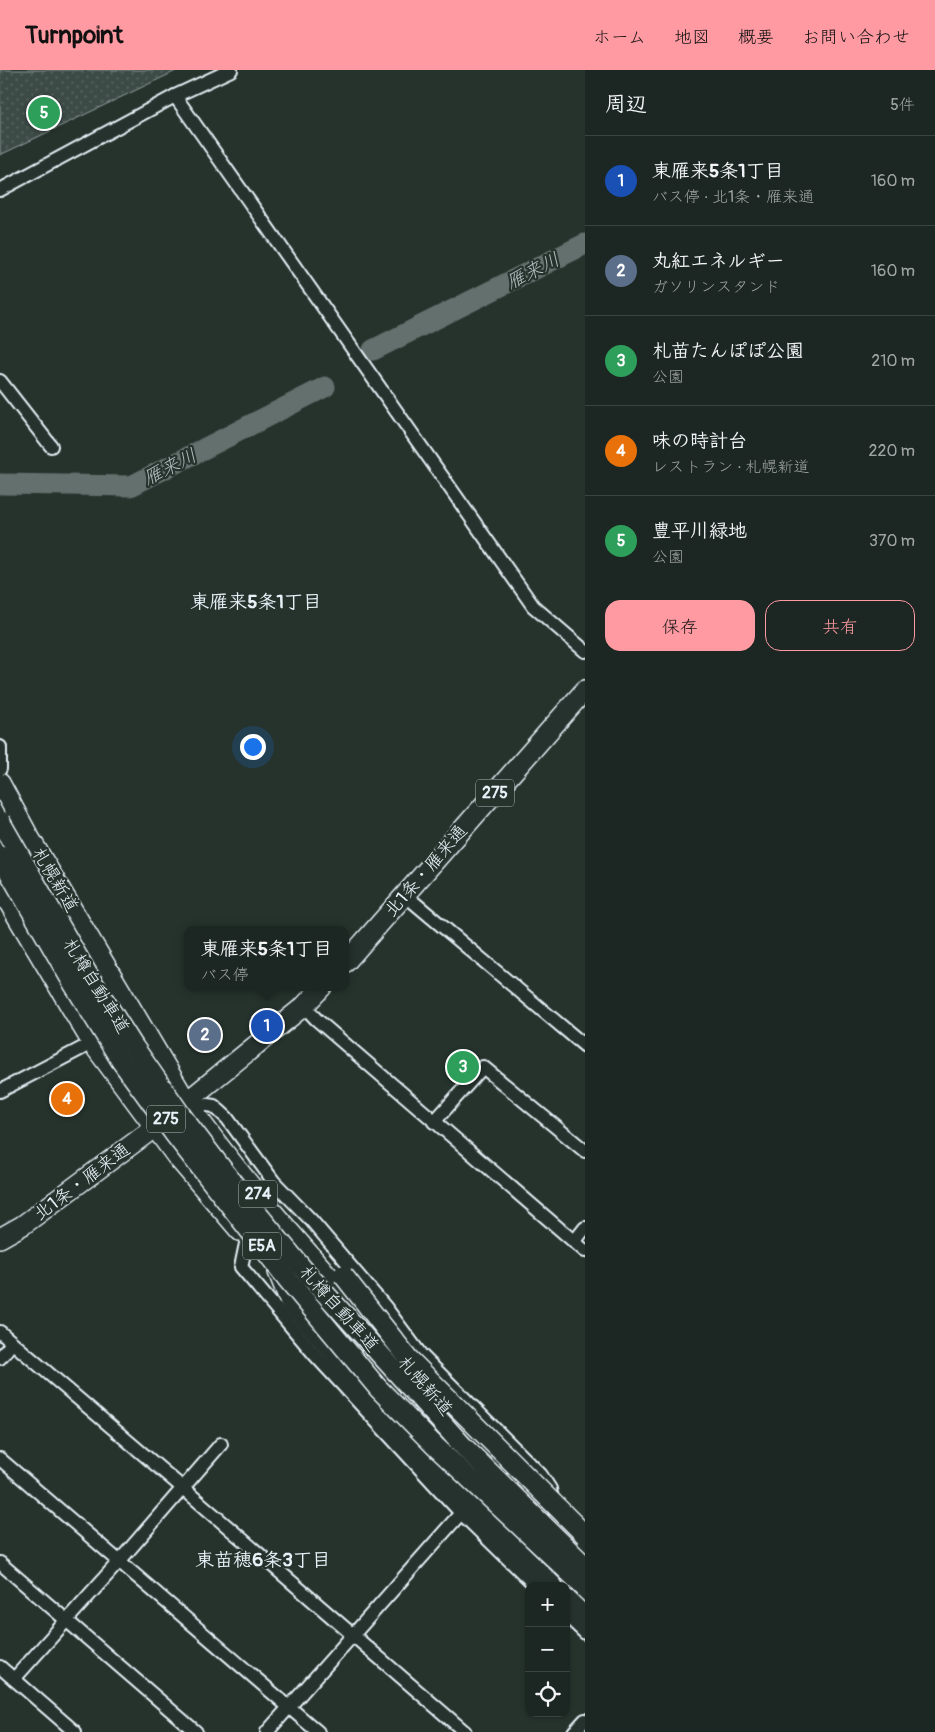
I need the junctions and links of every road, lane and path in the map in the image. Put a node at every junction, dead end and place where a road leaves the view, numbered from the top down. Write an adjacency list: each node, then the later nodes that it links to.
1 (231, 70): 2 (street)
2 (175, 96): 3 (street); 6 (street)
3 (0, 190)
4 (0, 381): 5 (street)
5 (51, 446)
6 (585, 651)
7 (585, 690): 14 (highway, 北1条・雁来通 / 275)
8 (0, 747): 9 (street)
9 (0, 769)
10 (0, 783): 21 (highway, 札幌新道 / 274)
11 (0, 821): 44 (highway, 札樽自動車道 / E5A, bridge)
12 (0, 856): 47 (highway, 札樽自動車道 / E5A, bridge)
13 (0, 888): 18 (highway, 札幌新道 / 274)
14 (405, 895): 15 (highway, 北1条・雁来通 / 275); 19 (street)
15 (349, 959)
16 (318, 991): 17 (highway, 北1条・雁来通 / 275)
17 (304, 1006): 21 (highway, 北1条・雁来通 / 275); 22 (street)
18 (92, 1043): 20 (street); 23 (highway, 札幌新道 / 274)
19 (585, 1046)
20 (0, 1091)
21 (187, 1102): 23 (highway, 北1条・雁来通 / 275); 25 (highway, 札幌新道 / 274); 39 (street)
22 (434, 1122): 24 (street); 29 (street)
23 (154, 1128): 27 (highway, 北1条・雁来通 / 275); 28 (highway, 札幌新道 / 274)
24 (585, 1151)
25 (242, 1175): 39 (highway, 札幌新道 / 274); 40 (highway, bridge)
26 (585, 1228): 29 (street)
27 (0, 1238)
28 (247, 1239): 31 (highway, 札幌新道 / 274); 38 (street)
29 (574, 1242): 30 (street)
30 (585, 1251)
31 (278, 1272): 46 (highway); 47 (highway, 札幌新道 / 274)
32 (0, 1332): 33 (street)
33 (12, 1343): 34 (street); 37 (street)
34 (0, 1358)
35 (221, 1444): 37 (street)
36 (0, 1459): 42 (street)
37 (182, 1488): 42 (street); 53 (street)
38 (461, 1513): 45 (street); 53 (street)
39 (559, 1529): 41 (highway, 札幌新道 / 274)
40 (585, 1535)
41 (585, 1553)
42 (119, 1562): 51 (street); 56 (street)
43 (0, 1563): 51 (street)
44 (585, 1566)
45 (532, 1582)
46 (549, 1582)
47 (585, 1587)
48 (570, 1603): 49 (highway)
49 (585, 1617)
50 (570, 1619): 52 (street)
51 (67, 1620): 55 (street); 59 (street)
52 (585, 1633)
53 (353, 1635): 56 (street); 62 (street)
54 (0, 1667): 55 (street)
55 (14, 1679): 58 (street)
56 (289, 1707): 60 (street); 61 (street)
57 (585, 1720): 63 (street)
58 (75, 1732)
59 (196, 1732)
60 (267, 1732)
61 (318, 1732)
62 (465, 1732)
63 (574, 1732)

